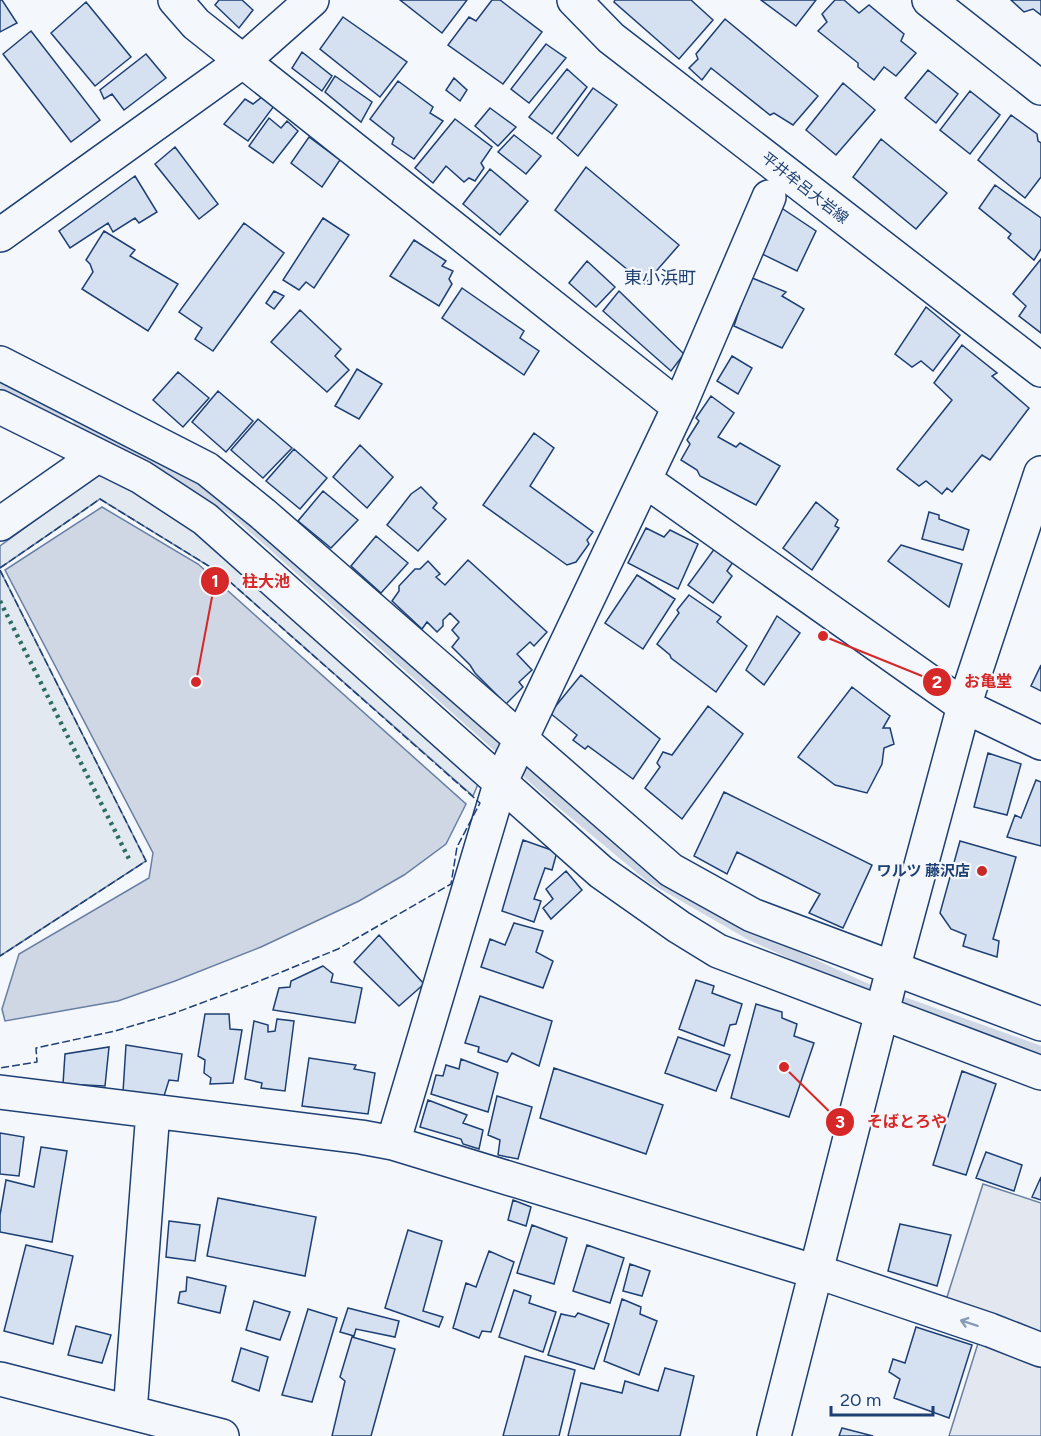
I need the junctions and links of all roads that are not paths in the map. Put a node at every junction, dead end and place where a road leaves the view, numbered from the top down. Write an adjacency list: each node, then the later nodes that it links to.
1 (176, 0): 5 (street)
2 (312, 0): 5 (street)
3 (574, 0): 10 (street, 平井牟呂大岩線)
4 (929, 0): 6 (street)
5 (243, 61): 8 (street); 12 (street)
6 (1041, 88)
7 (769, 197): 12 (street)
8 (0, 235)
9 (0, 363): 18 (street)
10 (1041, 370)
11 (0, 407): 13 (street)
12 (679, 408): 15 (street)
13 (97, 456): 16 (street); 20 (street)
14 (1041, 473): 17 (street)
15 (645, 481): 17 (street); 18 (street)
16 (0, 524)
17 (964, 706): 19 (street); 21 (street)
18 (522, 738): 20 (street); 21 (street)
19 (1041, 743)
20 (501, 781): 22 (street); 27 (street)
21 (893, 969): 22 (street); 23 (street)
22 (882, 1014): 24 (street); 28 (street)
23 (1041, 1024)
24 (1041, 1074)
25 (0, 1092): 26 (street)
26 (153, 1111): 27 (street); 31 (street)
27 (393, 1143): 28 (street)
28 (816, 1272): 29 (street, one-way to 28); 33 (street)
29 (1033, 1346)
30 (0, 1379): 31 (street)
31 (130, 1412): 32 (street)
32 (222, 1436)
33 (774, 1436)

